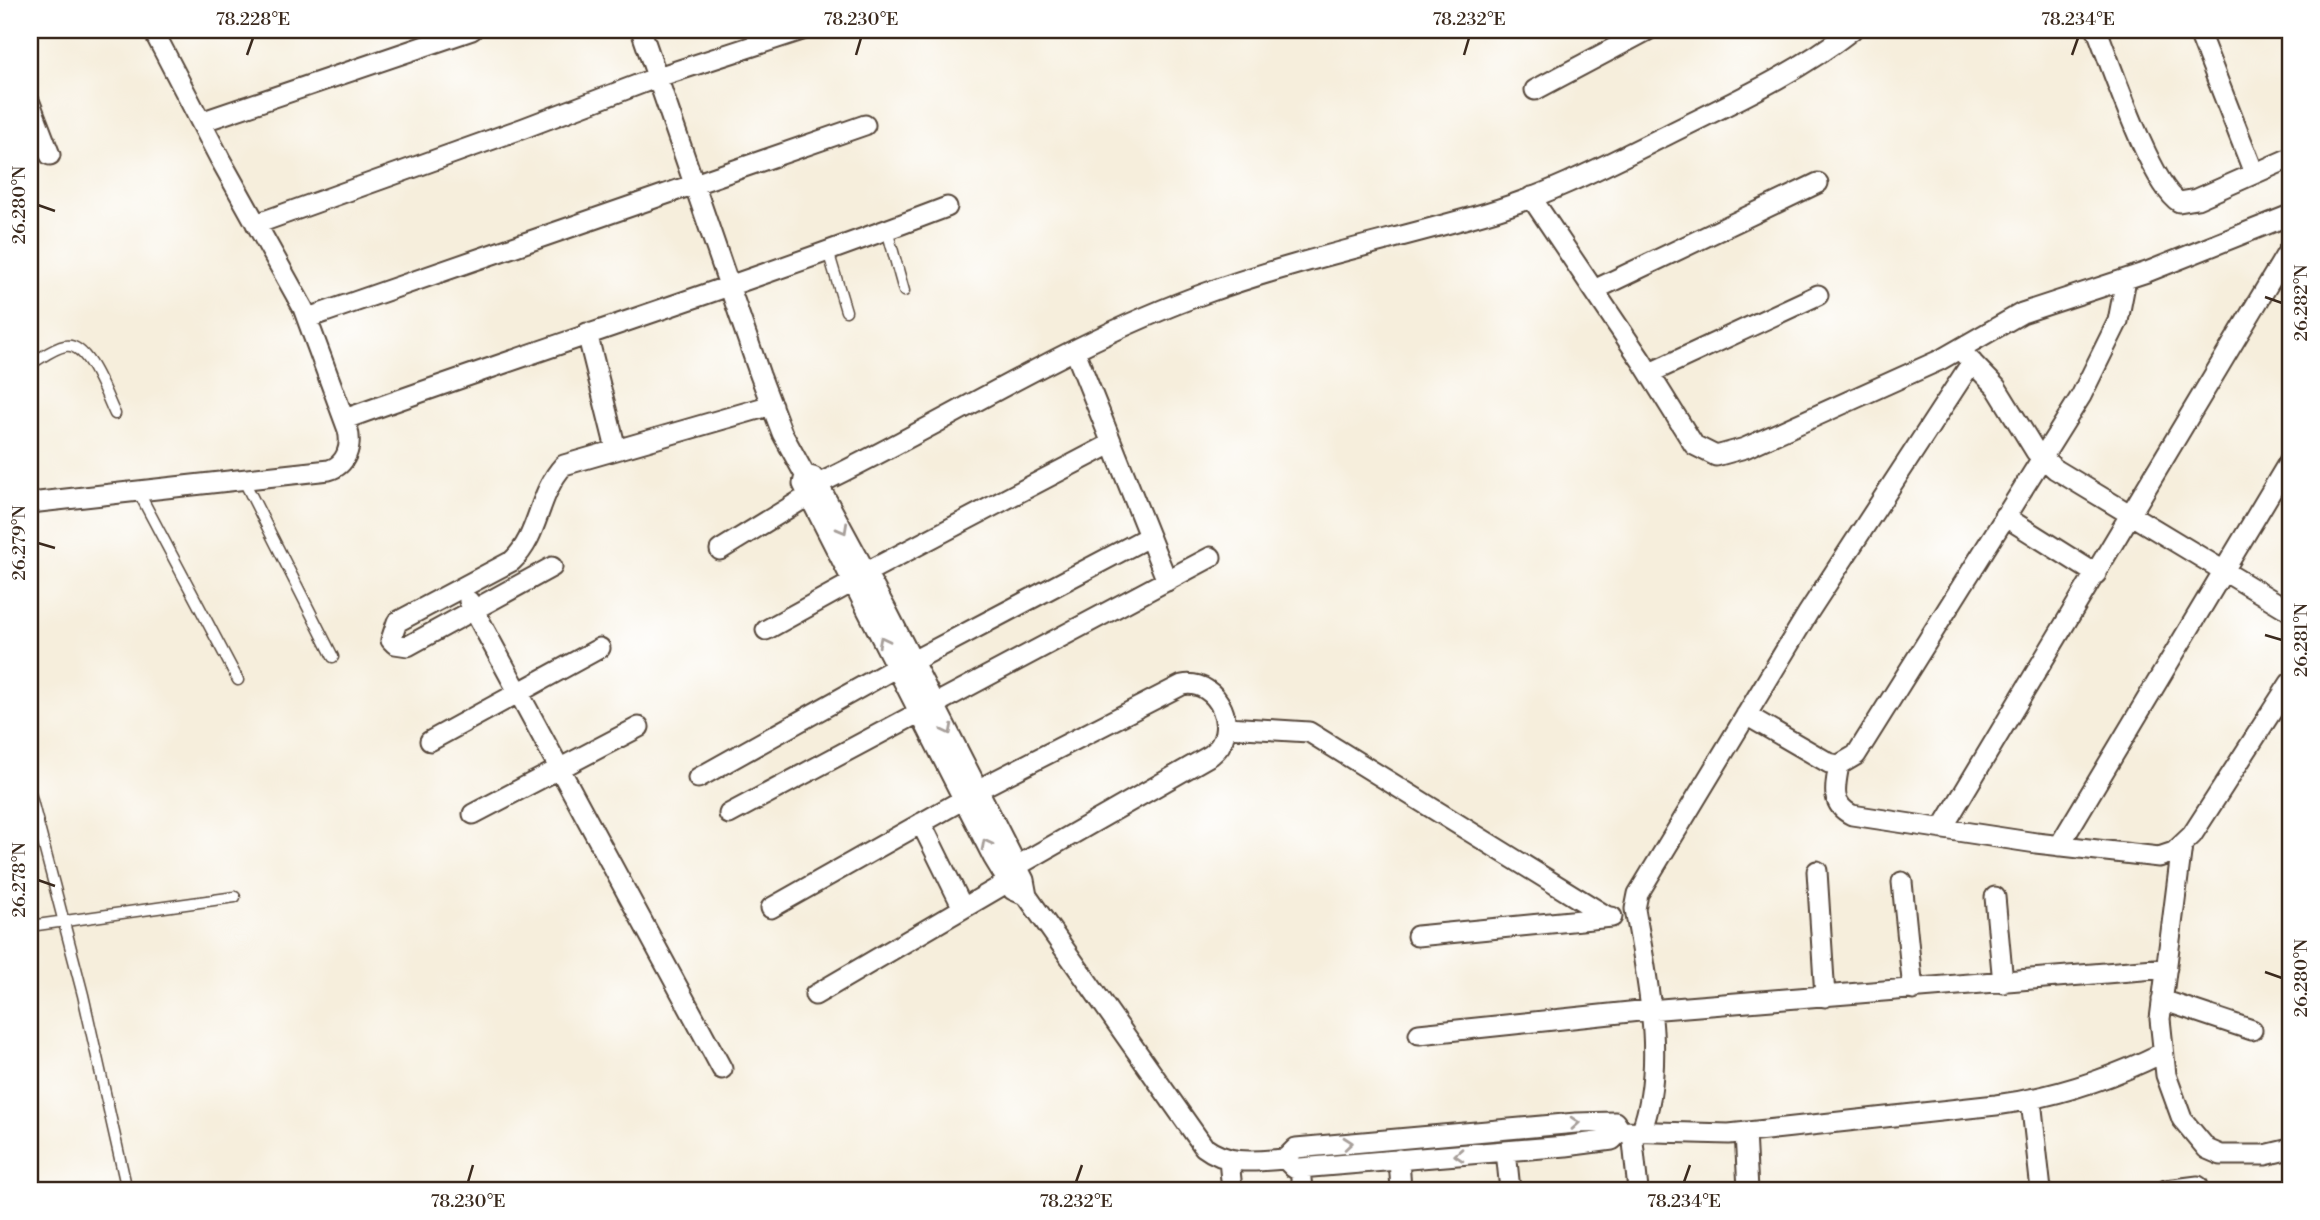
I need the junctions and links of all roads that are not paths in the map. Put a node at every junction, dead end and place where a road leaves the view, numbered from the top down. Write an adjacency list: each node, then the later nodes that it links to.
1 (153, 30): 12 (street)
2 (472, 30): 12 (street)
3 (641, 30): 9 (street)
4 (802, 30): 9 (street)
5 (1648, 30): 10 (street)
6 (1852, 30): 19 (street)
7 (2097, 30): 16 (street)
8 (2198, 30): 16 (street)
9 (658, 77): 17 (street); 23 (street)
10 (1535, 90)
11 (30, 103): 14 (street)
12 (201, 122): 23 (street)
13 (865, 125): 17 (street)
14 (50, 155)
15 (2290, 158): 16 (street)
16 (2254, 173)
17 (694, 183): 29 (street); 34 (street)
18 (1818, 183): 30 (street)
19 (1531, 197): 30 (street); 36 (street)
20 (947, 207): 24 (street)
21 (2290, 215): 22 (street)
22 (2271, 223): 25 (street); 28 (street)
23 (256, 224): 34 (street)
24 (887, 230): 27 (street); 31 (lane)
25 (2290, 233)
26 (2290, 248): 51 (street)
27 (828, 251): 29 (street); 33 (lane)
28 (2126, 279): 37 (street); 45 (street)
29 (730, 287): 35 (street); 40 (street)
30 (1594, 290): 39 (street)
31 (904, 291)
32 (1818, 295): 39 (street)
33 (846, 311)
34 (307, 318): 42 (street)
35 (587, 332): 42 (street); 44 (street)
36 (1075, 351): 43 (street); 48 (street)
37 (1965, 356): 39 (street); 45 (street); 72 (street)
38 (30, 364): 41 (lane)
39 (1650, 373)
40 (772, 405): 44 (street); 48 (street)
41 (115, 414)
42 (345, 419): 47 (street)
43 (1111, 444): 53 (street); 59 (street)
44 (616, 449): 61 (street)
45 (2042, 459): 51 (street); 52 (street)
46 (2290, 460): 57 (street)
47 (243, 478): 49 (street); 66 (lane)
48 (810, 485): 54 (street); 59 (street)
49 (138, 491): 50 (street); 68 (lane)
50 (30, 503)
51 (2131, 515): 57 (street); 58 (street)
52 (2004, 516): 58 (street); 76 (street)
53 (1148, 537): 60 (street); 67 (street)
54 (720, 550)
55 (1211, 557): 60 (street)
56 (552, 567): 62 (street)
57 (2223, 570): 63 (street); 86 (street)
58 (2096, 574): 84 (street)
59 (860, 577): 64 (street); 67 (street)
60 (1167, 581): 71 (street)
61 (462, 587): 62 (street); 62 (street)
62 (474, 610): 70 (street)
63 (2290, 611)
64 (766, 630)
65 (600, 648): 70 (street)
66 (333, 657)
67 (905, 664): 71 (street); 78 (street)
68 (239, 680)
69 (2290, 683): 85 (street)
70 (517, 692): 75 (street); 77 (street)
71 (927, 708): 80 (street); 82 (street)
72 (1746, 715): 76 (street); 94 (street)
73 (639, 727): 77 (street)
74 (1227, 727): 80 (street); 88 (street); 95 (street)
75 (430, 741)
76 (1839, 765): 84 (street)
77 (558, 769): 81 (street); 109 (street)
78 (698, 778)
79 (30, 793): 96 (lane)
80 (971, 794): 83 (street); 88 (street)
81 (473, 814)
82 (729, 814)
83 (921, 823): 92 (street); 93 (street)
84 (1942, 829): 86 (street)
85 (2182, 845): 86 (street); 99 (street)
86 (2059, 846)
87 (1817, 872): 103 (street)
88 (1012, 874): 93 (street); 116 (street)
89 (1902, 882): 101 (street)
90 (235, 897): 96 (lane)
91 (1995, 897): 100 (street)
92 (771, 908)
93 (963, 908): 102 (street)
94 (1636, 915): 95 (street); 105 (street)
95 (1608, 917): 98 (street)
96 (63, 920): 97 (lane); 119 (lane)
97 (30, 926)
98 (1418, 936)
99 (2166, 968): 100 (street); 104 (street)
100 (2003, 983): 101 (street)
101 (1913, 990): 103 (street)
102 (815, 995)
103 (1825, 997): 105 (street)
104 (2162, 1000): 106 (street); 108 (street)
105 (1649, 1010): 107 (street); 111 (street)
106 (2252, 1030)
107 (1419, 1034)
108 (2162, 1053): 110 (street); 113 (street)
109 (722, 1069)
110 (2031, 1100): 112 (street); 126 (street)
111 (1631, 1132): 112 (street); 114 (street); 117 (street, one-way to 111); 124 (street)
112 (1745, 1132): 125 (street)
113 (2290, 1149)
114 (1506, 1151): 115 (street, one-way to 115); 123 (street)
115 (1399, 1159): 117 (street); 122 (street)
116 (1229, 1160): 117 (street); 120 (street)
117 (1293, 1163): 121 (street)
118 (2198, 1186): 127 (street)
119 (127, 1190)
120 (1232, 1190)
121 (1302, 1190)
122 (1401, 1190)
123 (1510, 1190)
124 (1638, 1190)
125 (1748, 1190)
126 (2041, 1190)
127 (2166, 1190)

